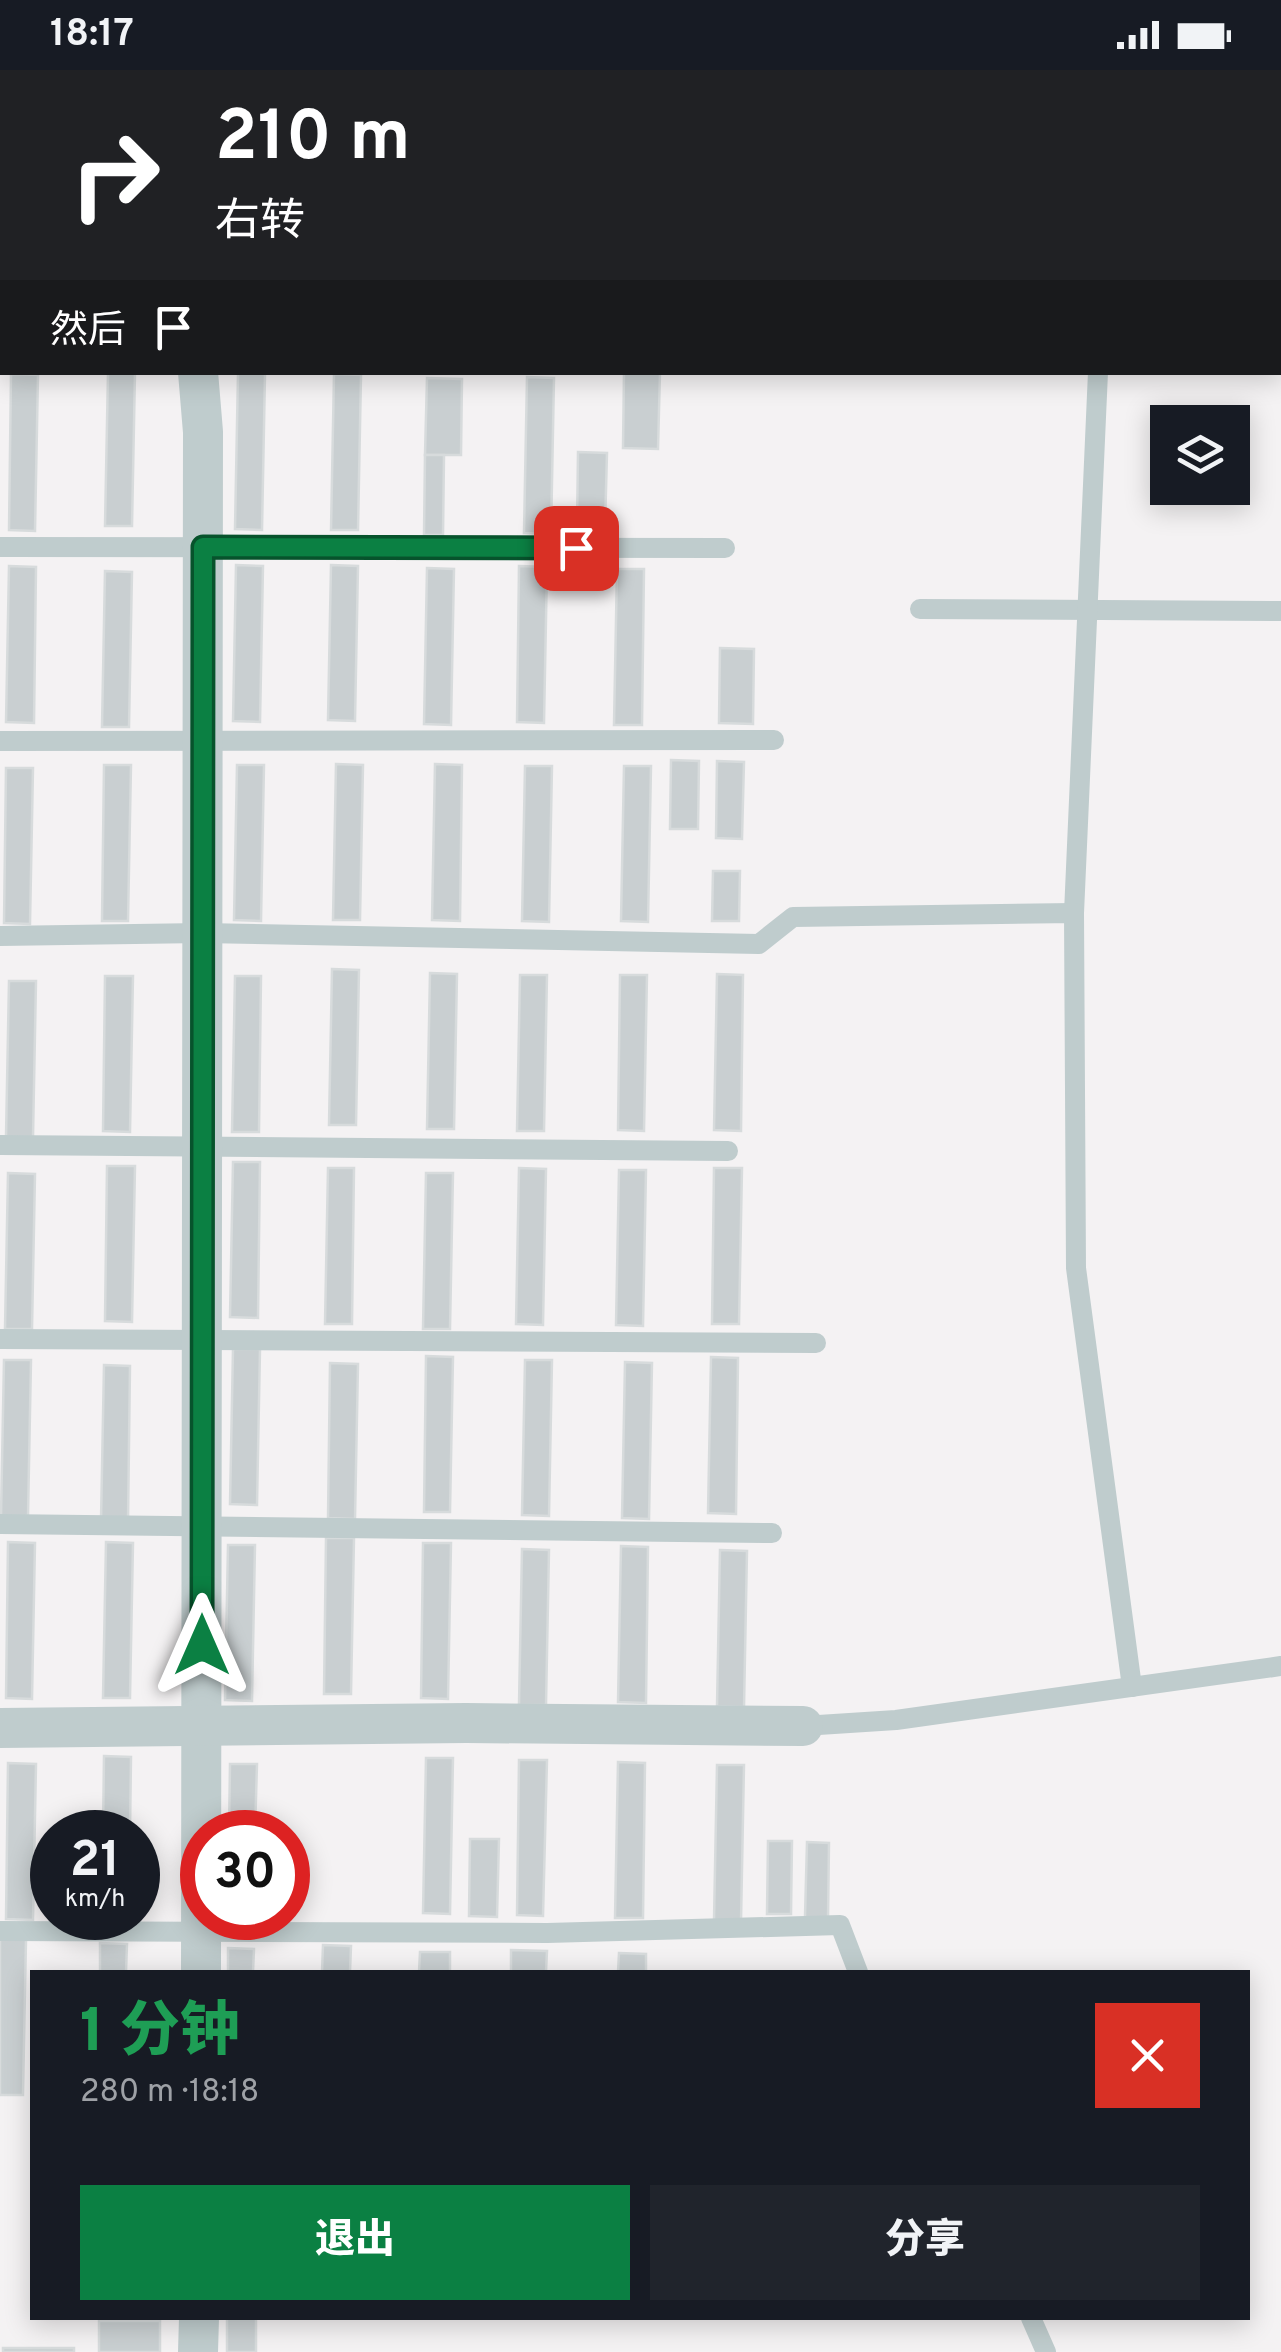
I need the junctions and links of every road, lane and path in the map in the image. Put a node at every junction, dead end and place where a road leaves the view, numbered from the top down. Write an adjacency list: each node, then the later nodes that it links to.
1 (198, 375): 4 (street)
2 (1098, 375): 7 (lane)
3 (0, 546): 4 (lane)
4 (203, 547): 5 (lane); 11 (street)
5 (725, 548)
6 (920, 609): 7 (lane)
7 (1087, 610): 8 (lane); 12 (lane)
8 (1281, 610)
9 (774, 740): 11 (lane)
10 (0, 741): 11 (lane)
11 (202, 742): 13 (street)
12 (1074, 913): 13 (lane); 25 (lane)
13 (202, 933): 14 (lane); 16 (street)
14 (0, 936)
15 (0, 1145): 16 (lane)
16 (202, 1145): 17 (lane); 19 (street)
17 (728, 1151)
18 (0, 1339): 19 (lane)
19 (202, 1342): 20 (lane); 22 (street)
20 (816, 1344)
21 (0, 1524): 22 (lane)
22 (202, 1525): 23 (lane); 26 (street)
23 (772, 1532)
24 (1281, 1666): 25 (lane)
25 (1132, 1687): 27 (lane)
26 (202, 1724): 27 (street); 28 (street); 30 (street)
27 (804, 1726)
28 (0, 1728)
29 (0, 1930): 30 (lane)
30 (201, 1953): 31 (lane)
31 (857, 1970)
32 (199, 2320): 34 (street)
33 (1031, 2320): 35 (lane)
34 (198, 2352)
35 (1046, 2352)

